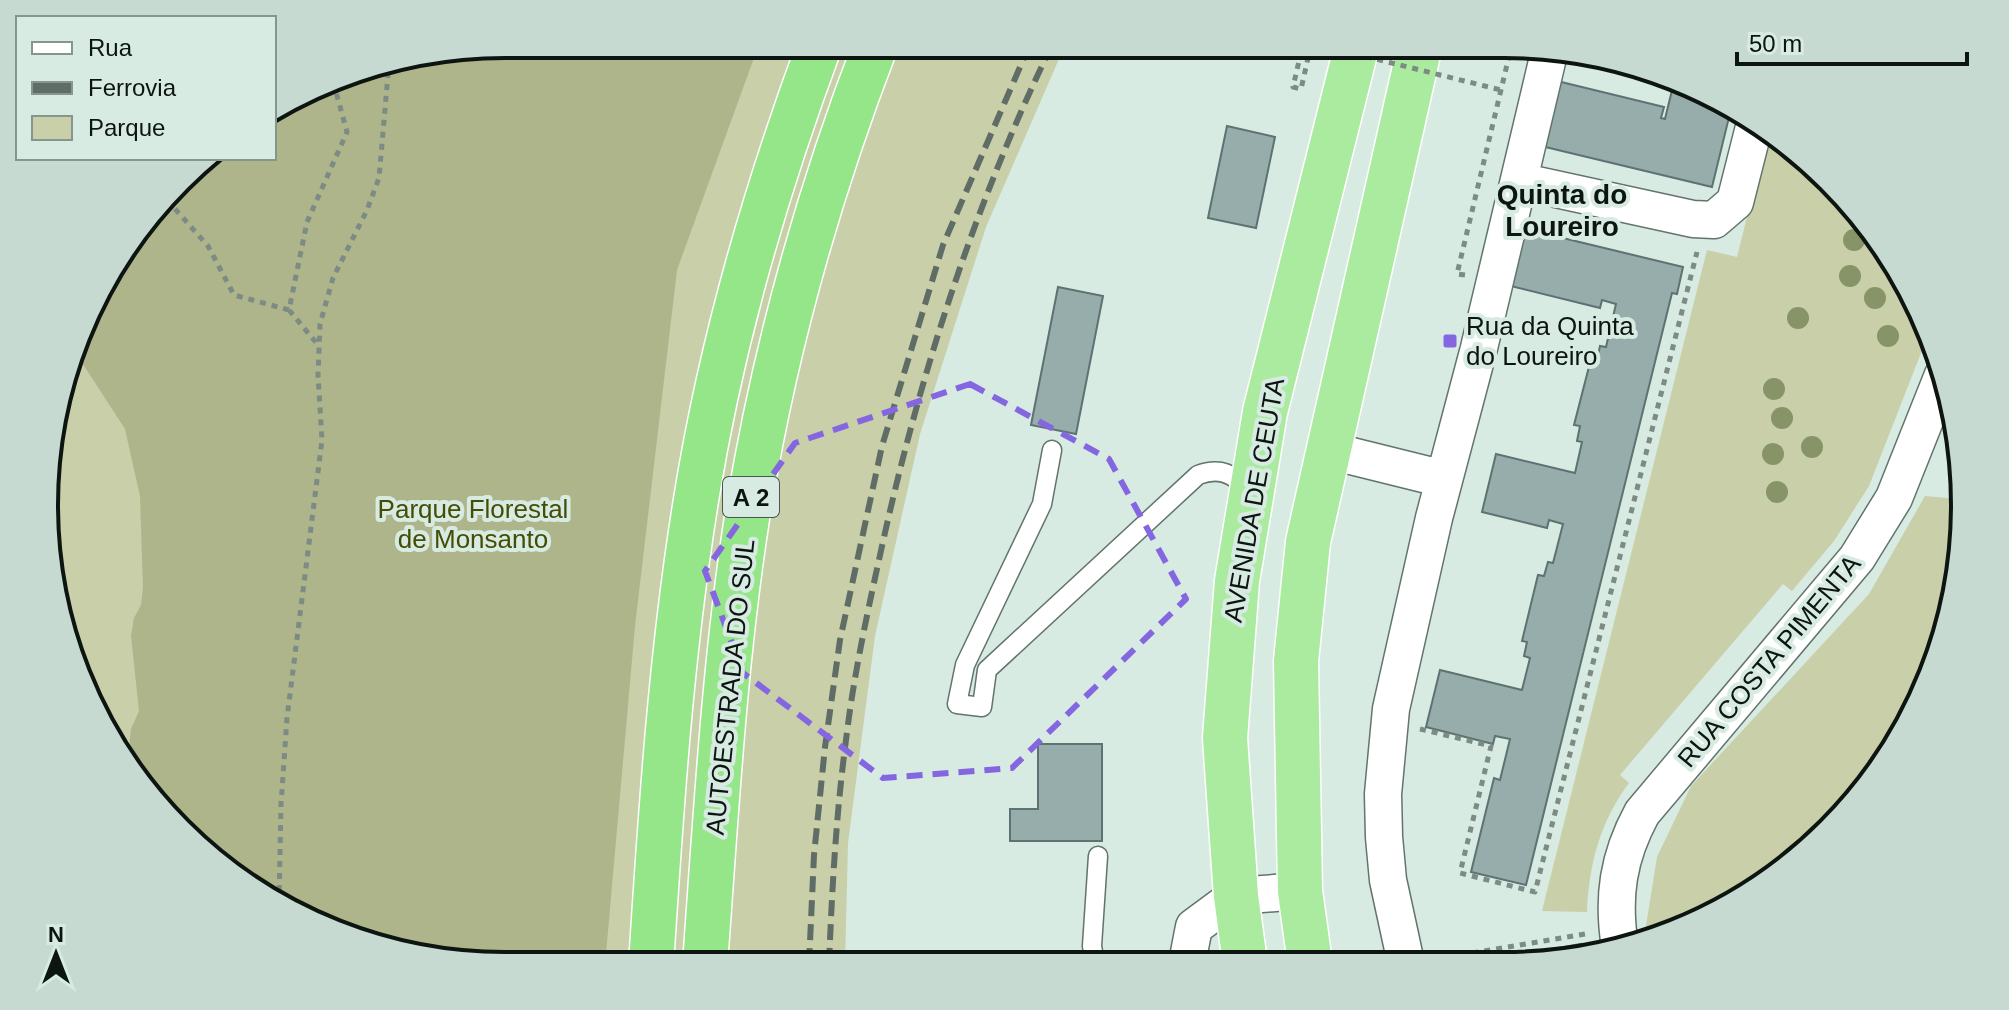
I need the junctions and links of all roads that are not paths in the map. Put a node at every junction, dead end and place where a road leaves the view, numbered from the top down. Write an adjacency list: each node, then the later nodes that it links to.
1 (815, 58): 17 (highway, AUTOESTRADA DO SUL / A 2)
2 (871, 58): 18 (highway, AUTOESTRADA DO SUL / A 2)
3 (1337, 58): 12 (highway, AVENIDA DE CEUTA)
4 (1417, 58): 10 (highway)
5 (1547, 60): 7 (street)
6 (1752, 133): 7 (street)
7 (1519, 181): 11 (street)
8 (1936, 391): 16 (street, RUA COSTA PIMENTA)
9 (1052, 450): 12 (lane)
10 (1327, 450): 11 (street); 14 (highway)
11 (1444, 479): 23 (street)
12 (1250, 505): 15 (highway, AVENIDA DE CEUTA)
13 (1098, 856): 19 (lane)
14 (1300, 891): 15 (street); 22 (highway)
15 (1236, 896): 20 (street); 21 (highway, AVENIDA DE CEUTA)
16 (1608, 940)
17 (652, 952)
18 (706, 952)
19 (1093, 952)
20 (1189, 952)
21 (1244, 952)
22 (1308, 952)
23 (1412, 952)

